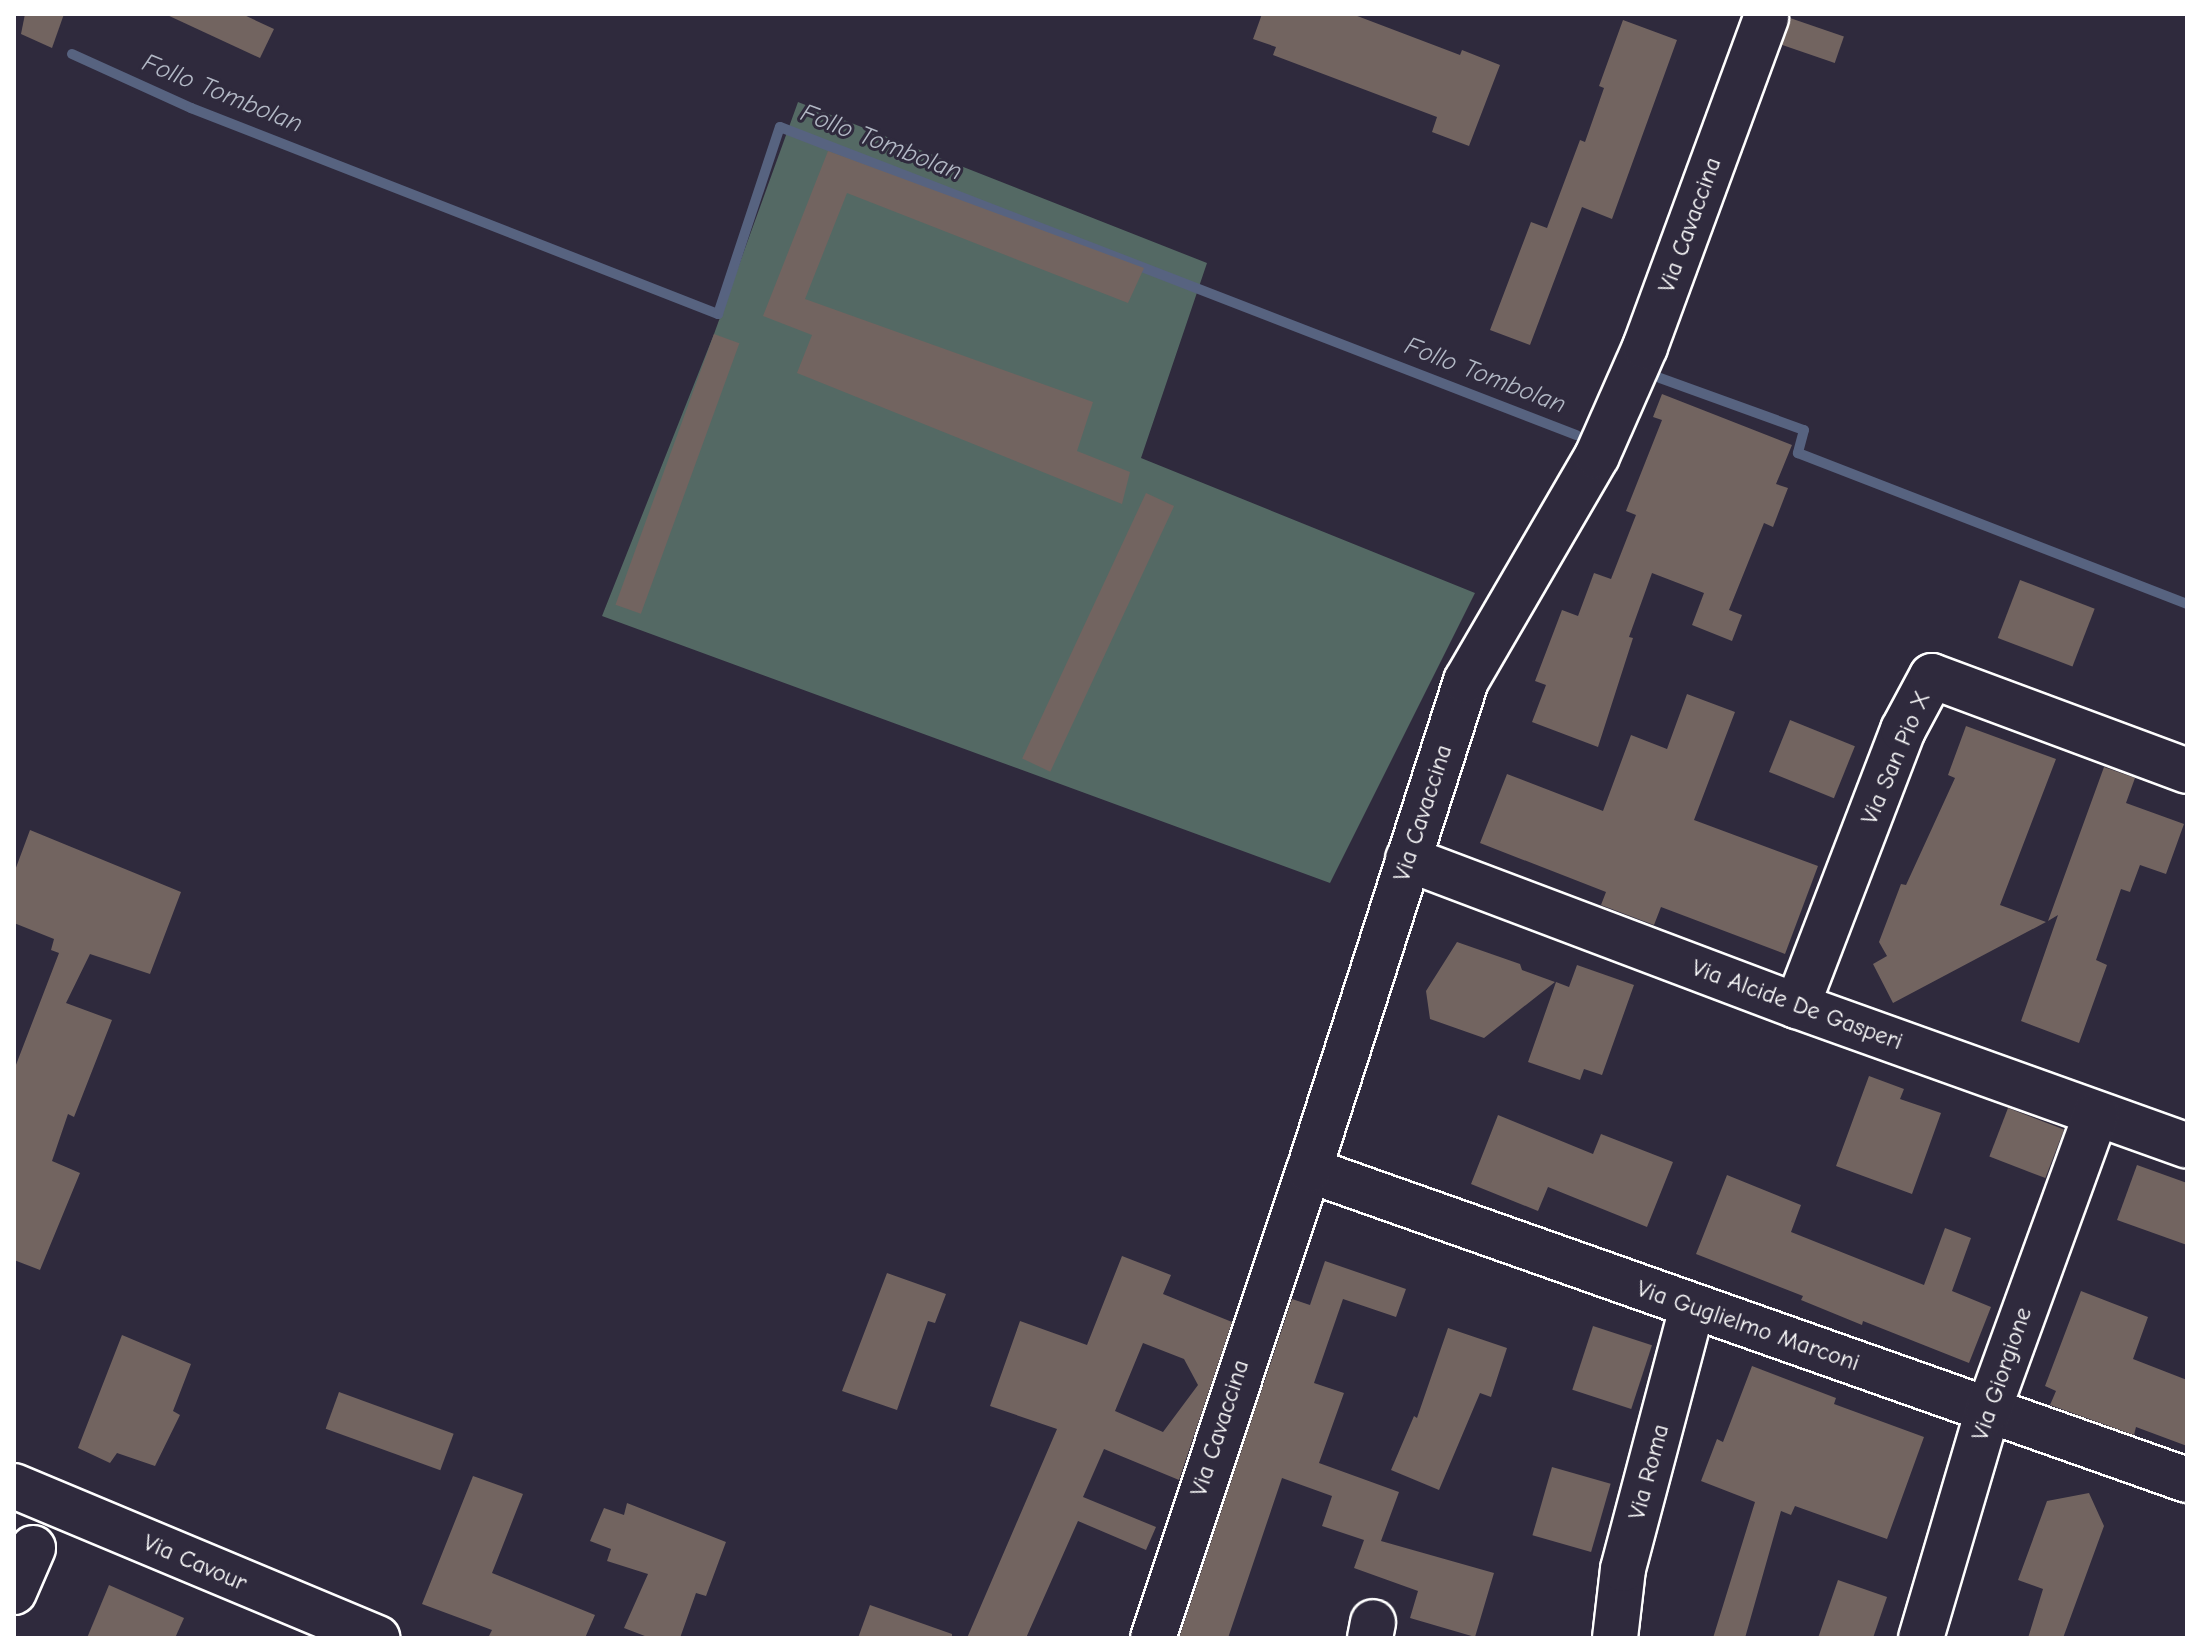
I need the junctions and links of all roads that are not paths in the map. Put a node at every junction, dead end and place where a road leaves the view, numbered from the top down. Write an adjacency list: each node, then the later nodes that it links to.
1 (1766, 18): 3 (street, Via Cavaccina)
2 (2187, 771): 4 (street, Via San Pio X)
3 (1408, 859): 4 (street, Via Alcide De Gasperi); 7 (street, Via Cavaccina)
4 (1797, 1006): 5 (street, Via Alcide De Gasperi)
5 (2096, 1114): 6 (street, Via Alcide De Gasperi); 9 (street, Via Giorgione)
6 (2187, 1146)
7 (1309, 1170): 8 (street, Via Guglielmo Marconi); 14 (street, Via Cavaccina)
8 (1692, 1308): 9 (street, Via Guglielmo Marconi); 15 (street, Via Roma)
9 (1988, 1411): 10 (street, Via Guglielmo Marconi); 16 (street, Via Giorgione)
10 (2187, 1480)
11 (21, 1508): 12 (street); 13 (street, Via Cavour)
12 (14, 1592)
13 (378, 1638)
14 (1153, 1638)
15 (1615, 1638)
16 (1921, 1638)

